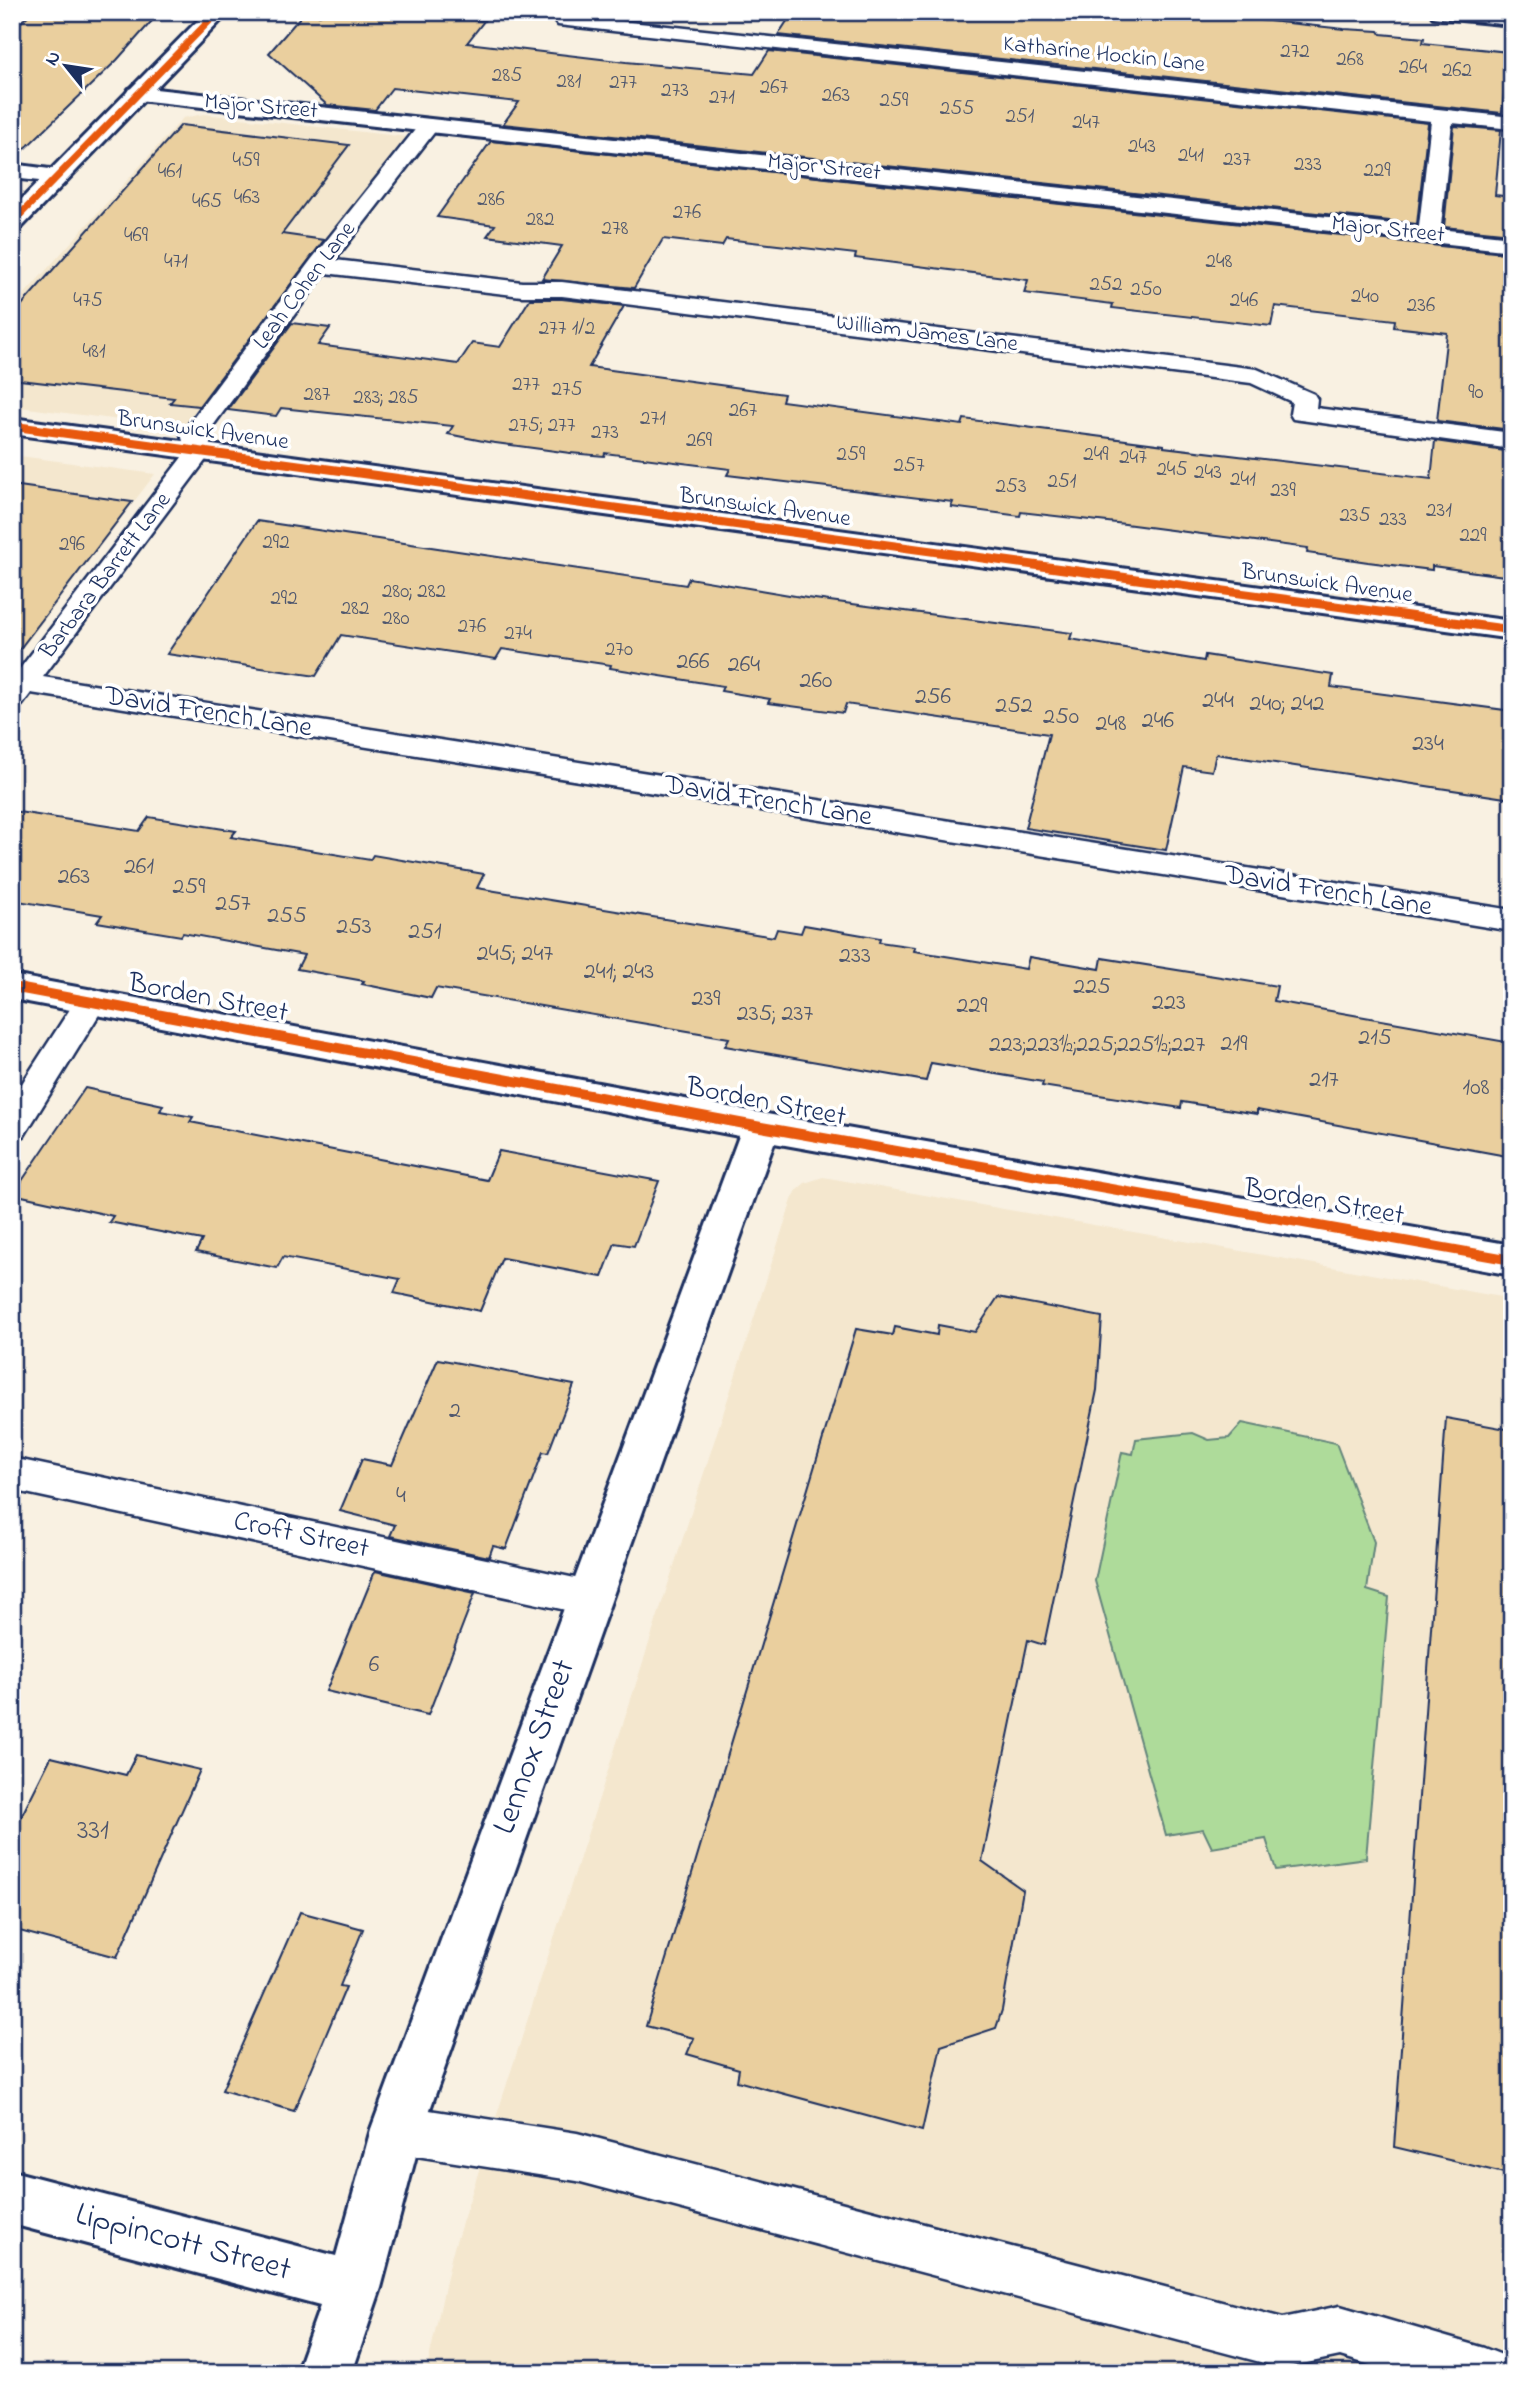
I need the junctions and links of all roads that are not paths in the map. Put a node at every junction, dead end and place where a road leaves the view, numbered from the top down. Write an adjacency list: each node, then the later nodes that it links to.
1 (218, 12): 5 (street)
2 (1441, 12): 3 (street)
3 (1512, 19)
4 (565, 21): 6 (lane, Katharine Hockin Lane)
5 (137, 94): 8 (street, Major Street); 10 (street)
6 (1442, 116): 7 (lane, Katharine Hockin Lane); 12 (lane)
7 (1512, 122)
8 (429, 125): 12 (street, Major Street); 14 (lane, Leah Cohen Lane)
9 (12, 171): 10 (street)
10 (57, 176): 11 (street)
11 (12, 223)
12 (1429, 235): 13 (street, Major Street)
13 (1512, 244)
14 (319, 265): 16 (lane, William James Lane); 17 (lane, Leah Cohen Lane)
15 (12, 426): 17 (street, Brunswick Avenue)
16 (1512, 441)
17 (199, 452): 18 (street, Brunswick Avenue); 19 (lane, Barbara Barrett Lane)
18 (1512, 630)
19 (18, 691): 20 (lane, David French Lane)
20 (1512, 921)
21 (12, 987): 22 (street, Borden Street)
22 (92, 1000): 23 (lane); 24 (street, Borden Street)
23 (12, 1127)
24 (761, 1127): 25 (street, Borden Street); 27 (street, Lennox Street)
25 (1512, 1260)
26 (12, 1474): 27 (lane, Croft Street)
27 (589, 1598): 28 (street, Lennox Street)
28 (397, 2129): 30 (street, Lennox Street); 32 (lane)
29 (12, 2197): 30 (street, Lippincott Street)
30 (354, 2288): 31 (street, Lennox Street)
31 (324, 2373)
32 (1484, 2373)

